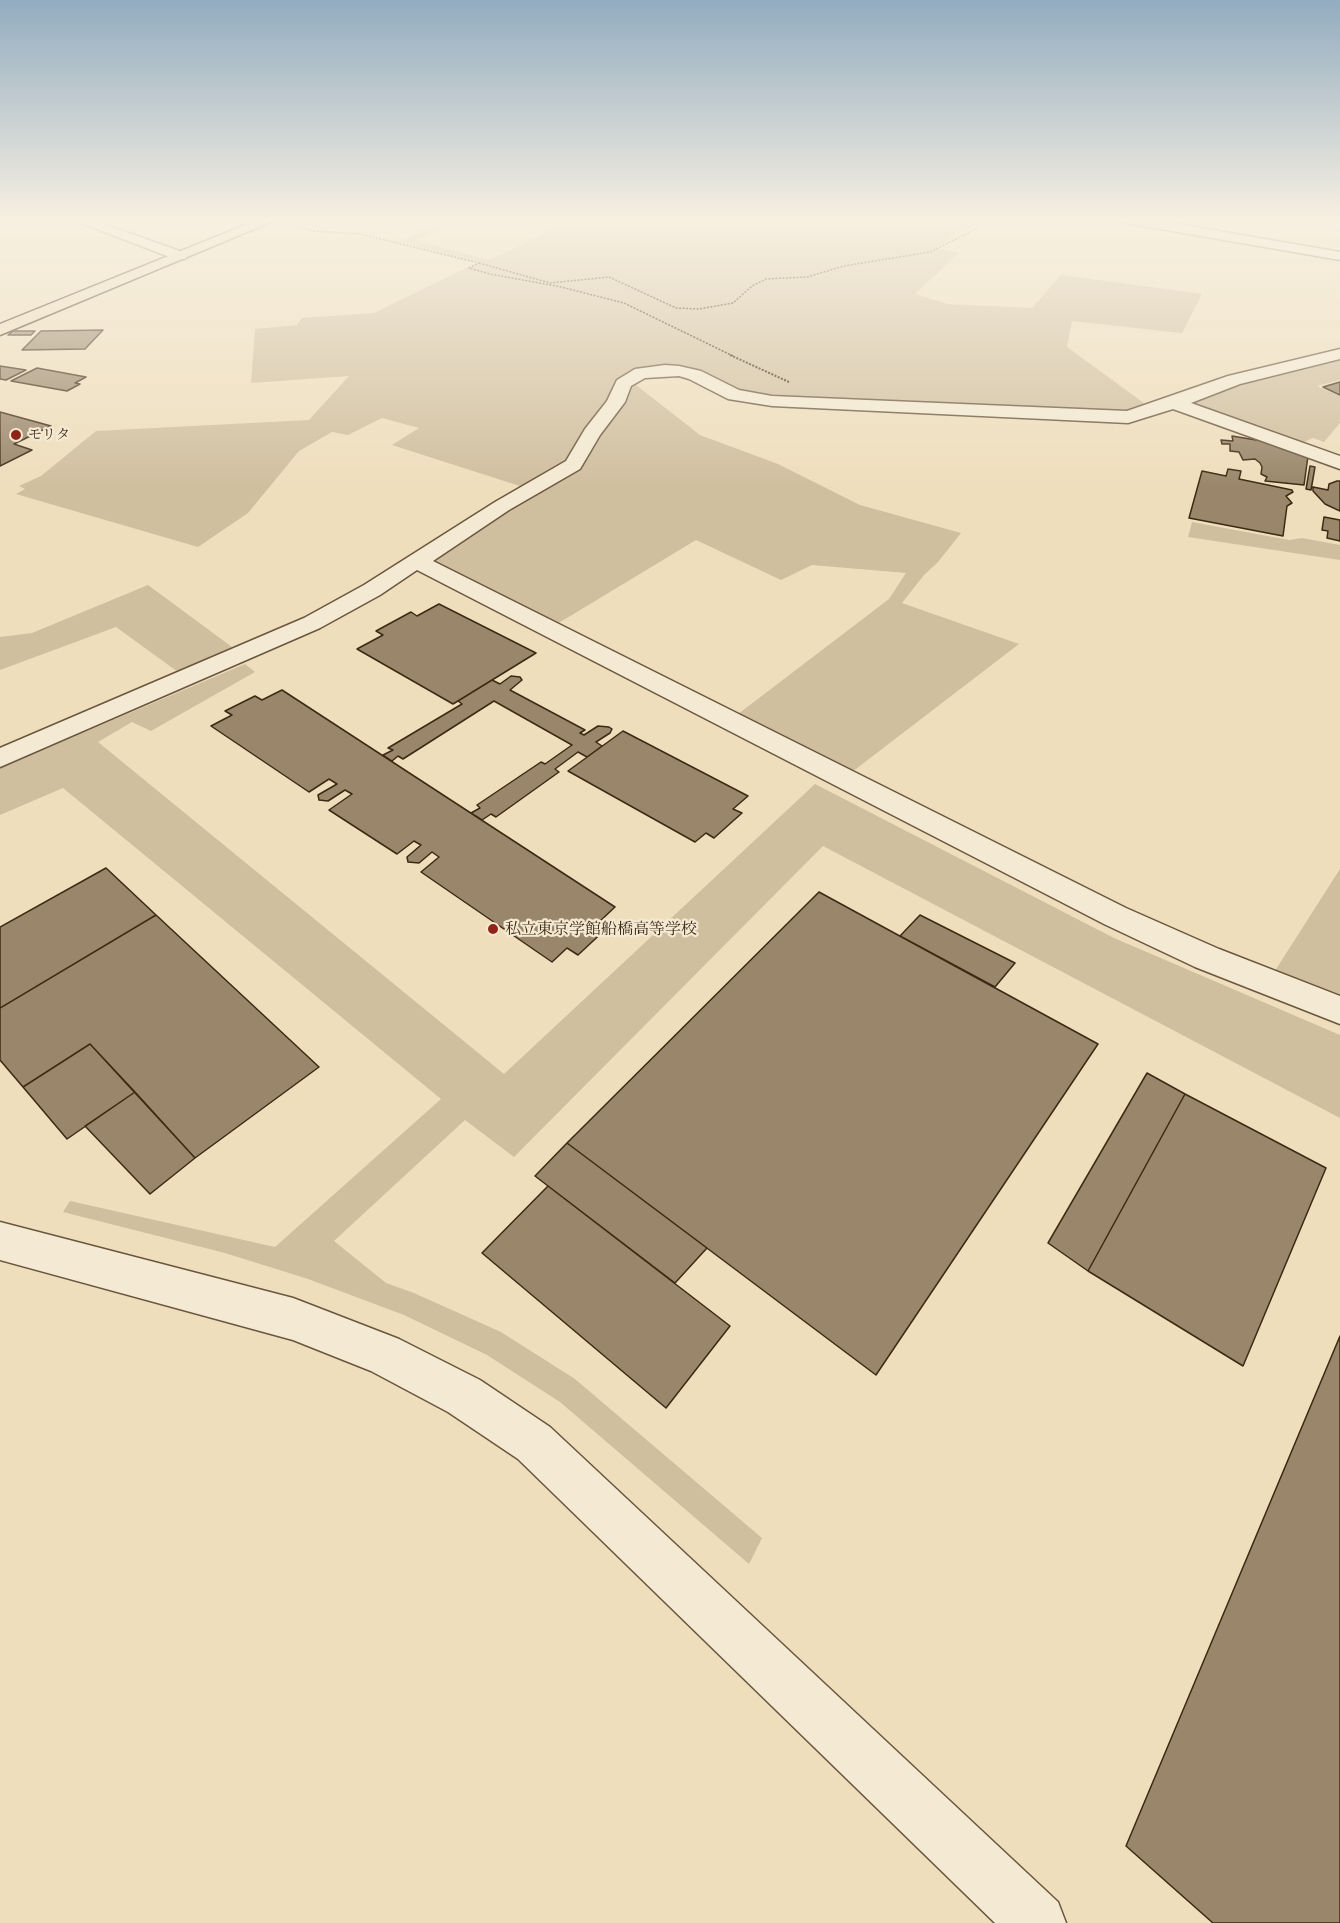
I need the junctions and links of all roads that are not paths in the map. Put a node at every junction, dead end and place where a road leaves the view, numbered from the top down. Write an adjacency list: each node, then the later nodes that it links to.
1 (57, 307): 2 (main road)
2 (0, 330)
3 (1340, 354): 4 (street)
4 (1174, 403): 5 (street); 6 (street)
5 (1340, 463)
6 (416, 561): 7 (street); 8 (street)
7 (0, 758)
8 (1340, 1010)
9 (0, 1241): 10 (street)
10 (1037, 1923)

